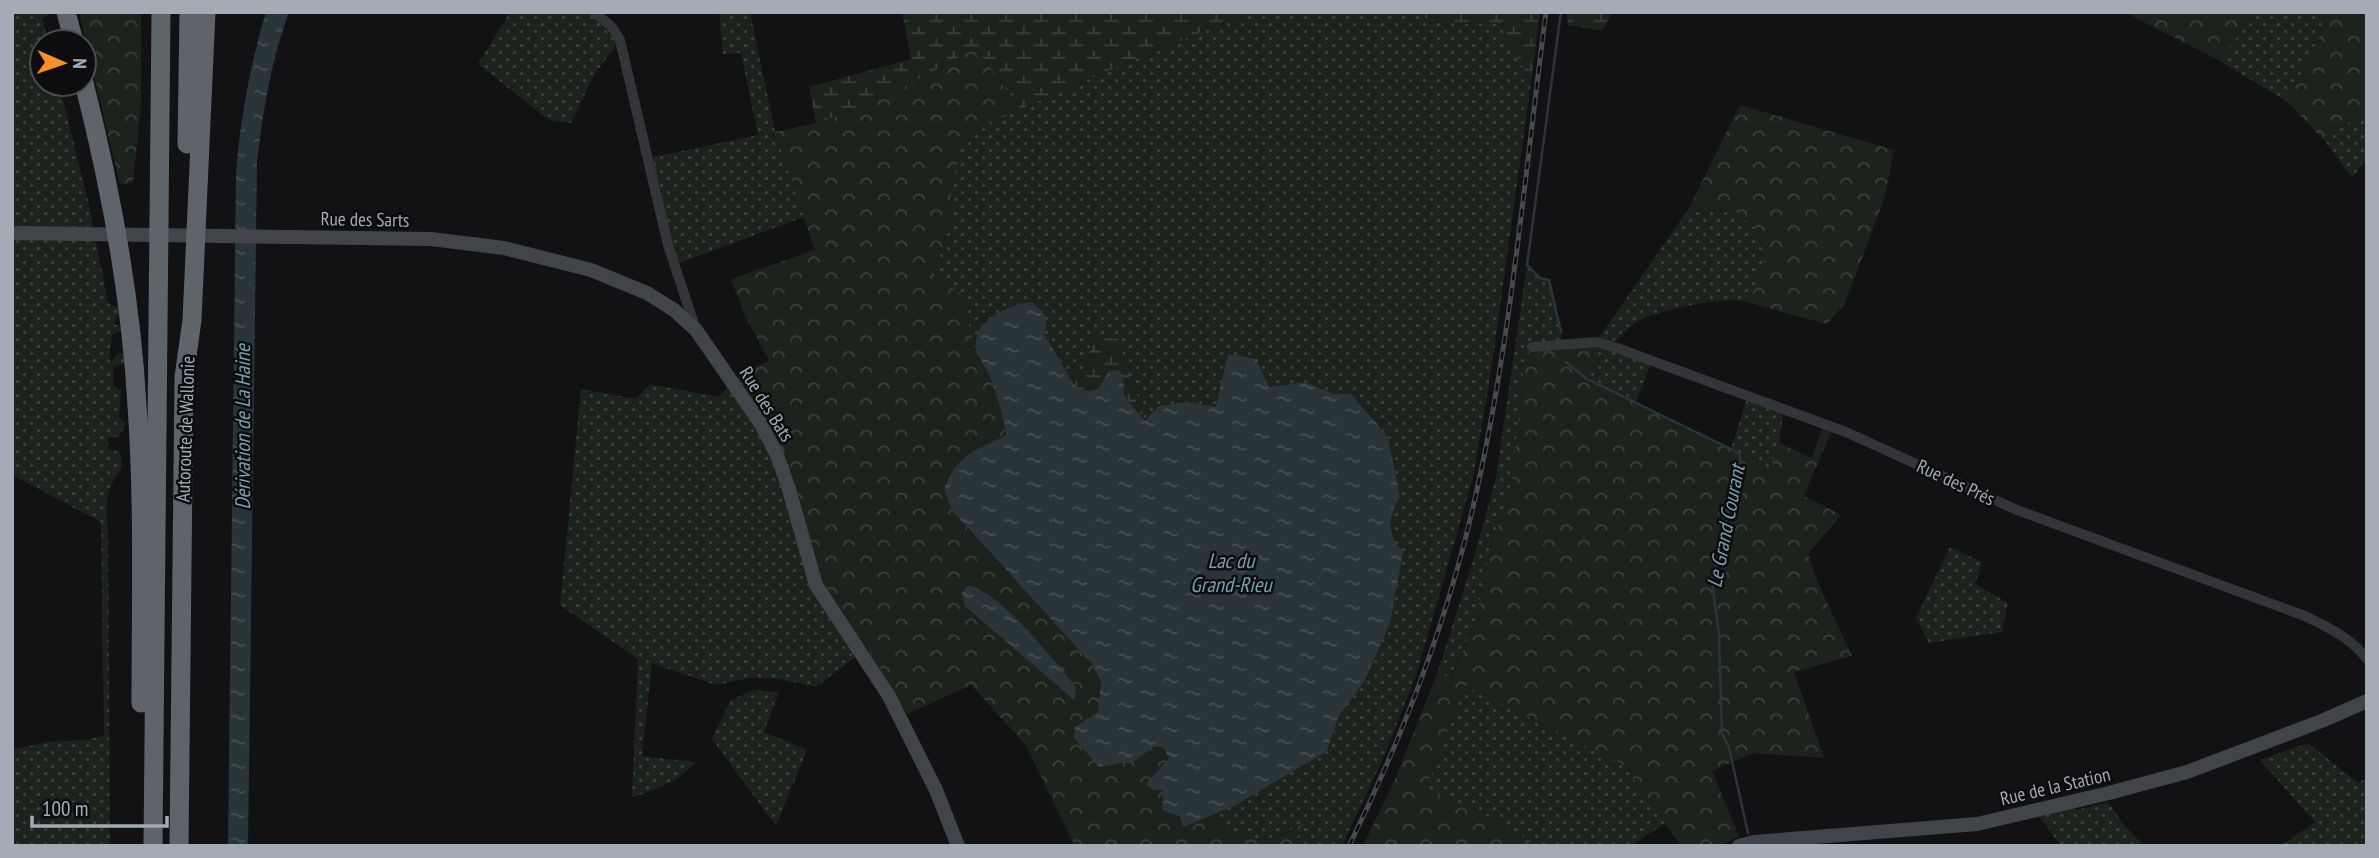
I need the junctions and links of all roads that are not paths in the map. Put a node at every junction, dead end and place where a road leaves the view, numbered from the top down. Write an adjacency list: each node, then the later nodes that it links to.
1 (161, 12): 12 (highway)
2 (189, 12): 9 (highway)
3 (206, 12): 9 (highway, Autoroute de Wallonie)
4 (594, 12): 7 (street, Rue des Bats)
5 (87, 98): 12 (highway)
6 (17, 233): 7 (street, Rue des Sarts)
7 (696, 330): 14 (street, Rue des Bats)
8 (1532, 347): 10 (street, Rue des Prés)
9 (184, 377): 13 (highway, Autoroute de Wallonie)
10 (2367, 659)
11 (2367, 701): 15 (street, Rue de la Station)
12 (151, 846)
13 (179, 846)
14 (958, 846)
15 (1739, 846)

